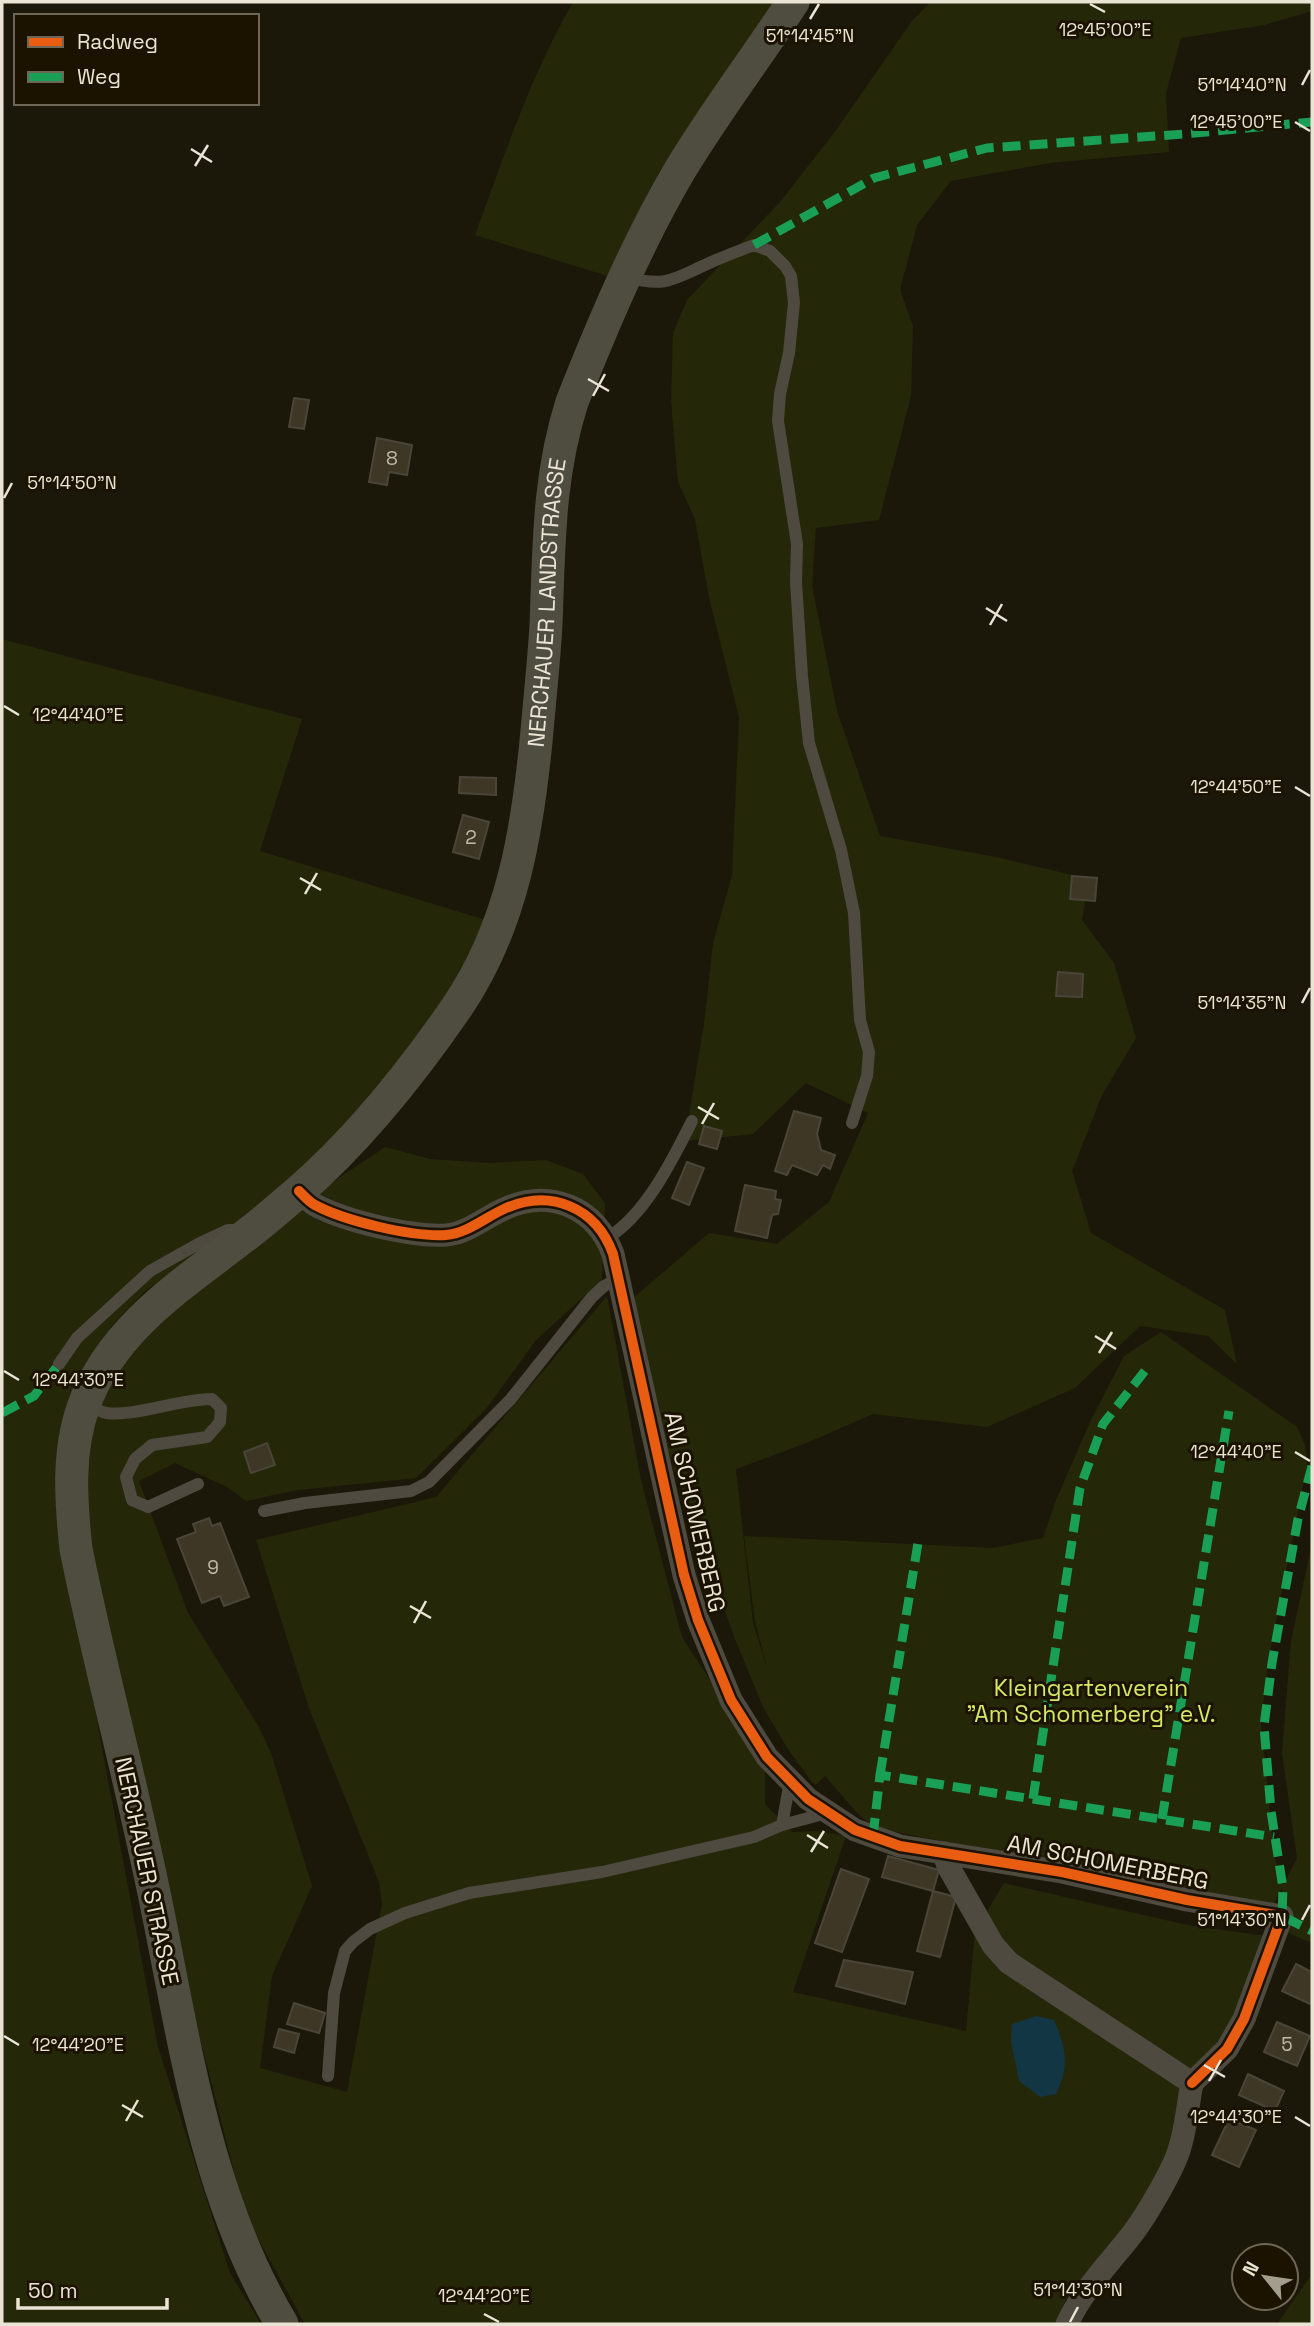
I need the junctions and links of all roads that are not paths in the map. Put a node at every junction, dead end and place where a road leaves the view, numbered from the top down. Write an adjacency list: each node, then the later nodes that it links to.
1 (793, 2): 2 (main road, NERCHAUER LANDSTRASSE)
2 (626, 277): 4 (lane); 5 (main road, NERCHAUER LANDSTRASSE)
3 (692, 1121): 7 (lane)
4 (852, 1123)
5 (299, 1191): 6 (main road, NERCHAUER STRASSE); 7 (street, AM SCHOMERBERG)
6 (246, 1236): 9 (lane); 10 (main road, NERCHAUER STRASSE)
7 (607, 1238): 8 (street, AM SCHOMERBERG)
8 (618, 1279): 12 (lane); 13 (street, AM SCHOMERBERG)
9 (59, 1364)
10 (84, 1405): 11 (lane); 19 (main road, NERCHAUER STRASSE)
11 (198, 1484)
12 (264, 1511)
13 (790, 1781): 14 (street, AM SCHOMERBERG); 15 (lane)
14 (829, 1812): 15 (lane); 16 (street, AM SCHOMERBERG)
15 (782, 1825): 17 (lane)
16 (944, 1853): 18 (street); 18 (street, AM SCHOMERBERG)
17 (328, 2076)
18 (1192, 2084): 20 (street)
19 (282, 2324)
20 (1067, 2324)

